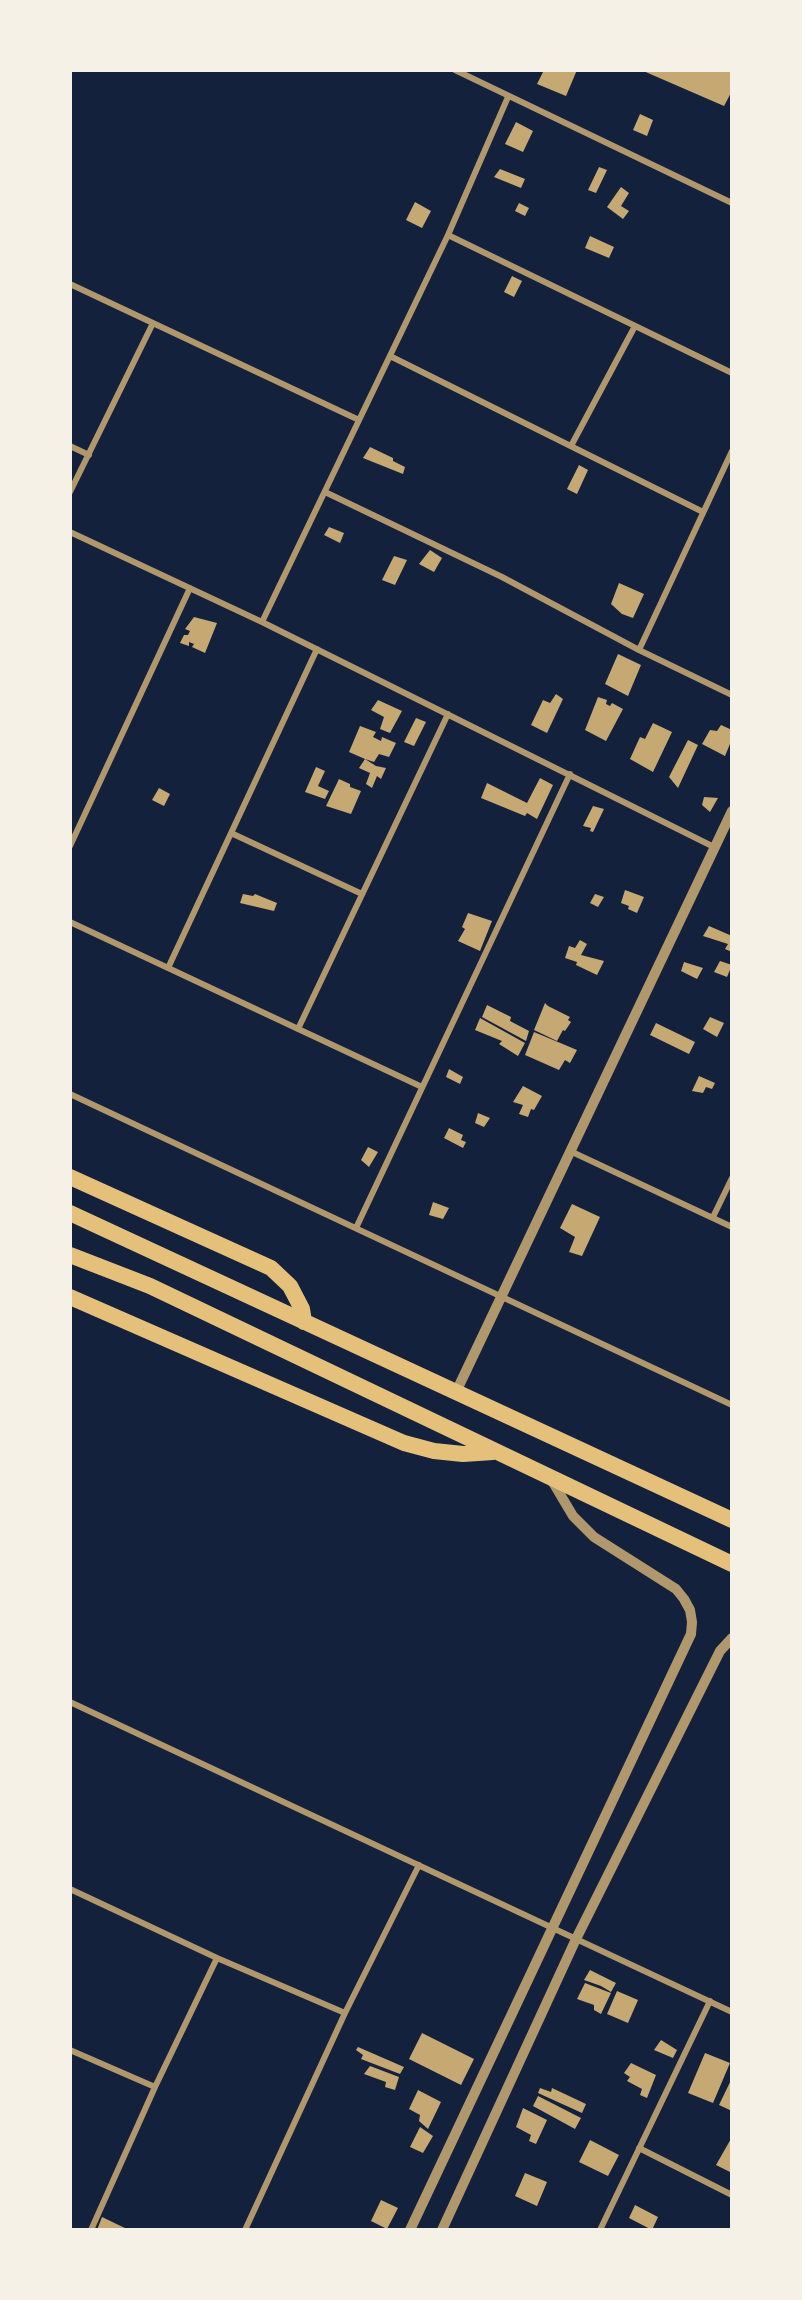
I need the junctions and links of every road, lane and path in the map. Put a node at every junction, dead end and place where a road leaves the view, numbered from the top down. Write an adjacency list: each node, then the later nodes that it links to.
1 (454, 70): 2 (street)
2 (508, 97): 3 (street); 4 (street)
3 (732, 203)
4 (448, 235): 7 (street); 8 (street)
5 (70, 284): 6 (street)
6 (153, 323): 10 (street); 14 (street)
7 (635, 326): 9 (street); 12 (street)
8 (390, 356): 10 (street); 12 (street)
9 (732, 373)
10 (359, 420): 16 (street)
11 (70, 446): 14 (street)
12 (571, 446): 17 (street)
13 (732, 451): 17 (street)
14 (89, 455): 15 (street)
15 (70, 492)
16 (325, 492): 20 (street); 22 (street)
17 (703, 512): 22 (street)
18 (70, 532): 19 (street)
19 (190, 588): 20 (street); 28 (street)
20 (262, 622): 21 (street)
21 (317, 649): 24 (street); 27 (street)
22 (639, 650): 23 (street)
23 (732, 695)
24 (448, 714): 25 (street); 30 (street)
25 (570, 774): 29 (street); 34 (street)
26 (732, 811): 29 (street)
27 (231, 833): 30 (street); 32 (street)
28 (70, 846)
29 (714, 847): 36 (street)
30 (362, 894): 33 (street)
31 (70, 922): 32 (street)
32 (168, 968): 33 (street)
33 (298, 1029): 34 (street)
34 (422, 1087): 41 (street)
35 (70, 1094): 41 (street)
36 (570, 1151): 40 (street); 45 (street)
37 (70, 1177): 46 (highway)
38 (732, 1178): 40 (street)
39 (70, 1213): 46 (highway)
40 (713, 1217): 42 (street)
41 (356, 1227): 45 (street)
42 (732, 1227)
43 (70, 1255): 49 (highway)
44 (70, 1296): 49 (highway)
45 (503, 1296): 47 (street); 48 (street)
46 (304, 1322): 47 (highway)
47 (456, 1392): 51 (highway)
48 (732, 1405)
49 (494, 1452): 50 (highway)
50 (550, 1479): 52 (highway); 57 (street)
51 (732, 1520)
52 (732, 1564)
53 (732, 1638): 58 (street)
54 (70, 1702): 55 (street)
55 (419, 1865): 57 (street); 62 (street)
56 (70, 1889): 59 (street)
57 (553, 1928): 58 (street); 69 (street)
58 (576, 1939): 60 (street); 70 (street)
59 (217, 1958): 62 (street); 64 (street)
60 (710, 2001): 61 (street); 65 (street)
61 (732, 2012)
62 (345, 2013): 68 (street)
63 (70, 2050): 64 (street)
64 (154, 2087): 67 (street)
65 (639, 2148): 66 (street); 71 (street)
66 (732, 2195)
67 (91, 2229)
68 (245, 2229)
69 (410, 2229)
70 (441, 2229)
71 (600, 2229)

